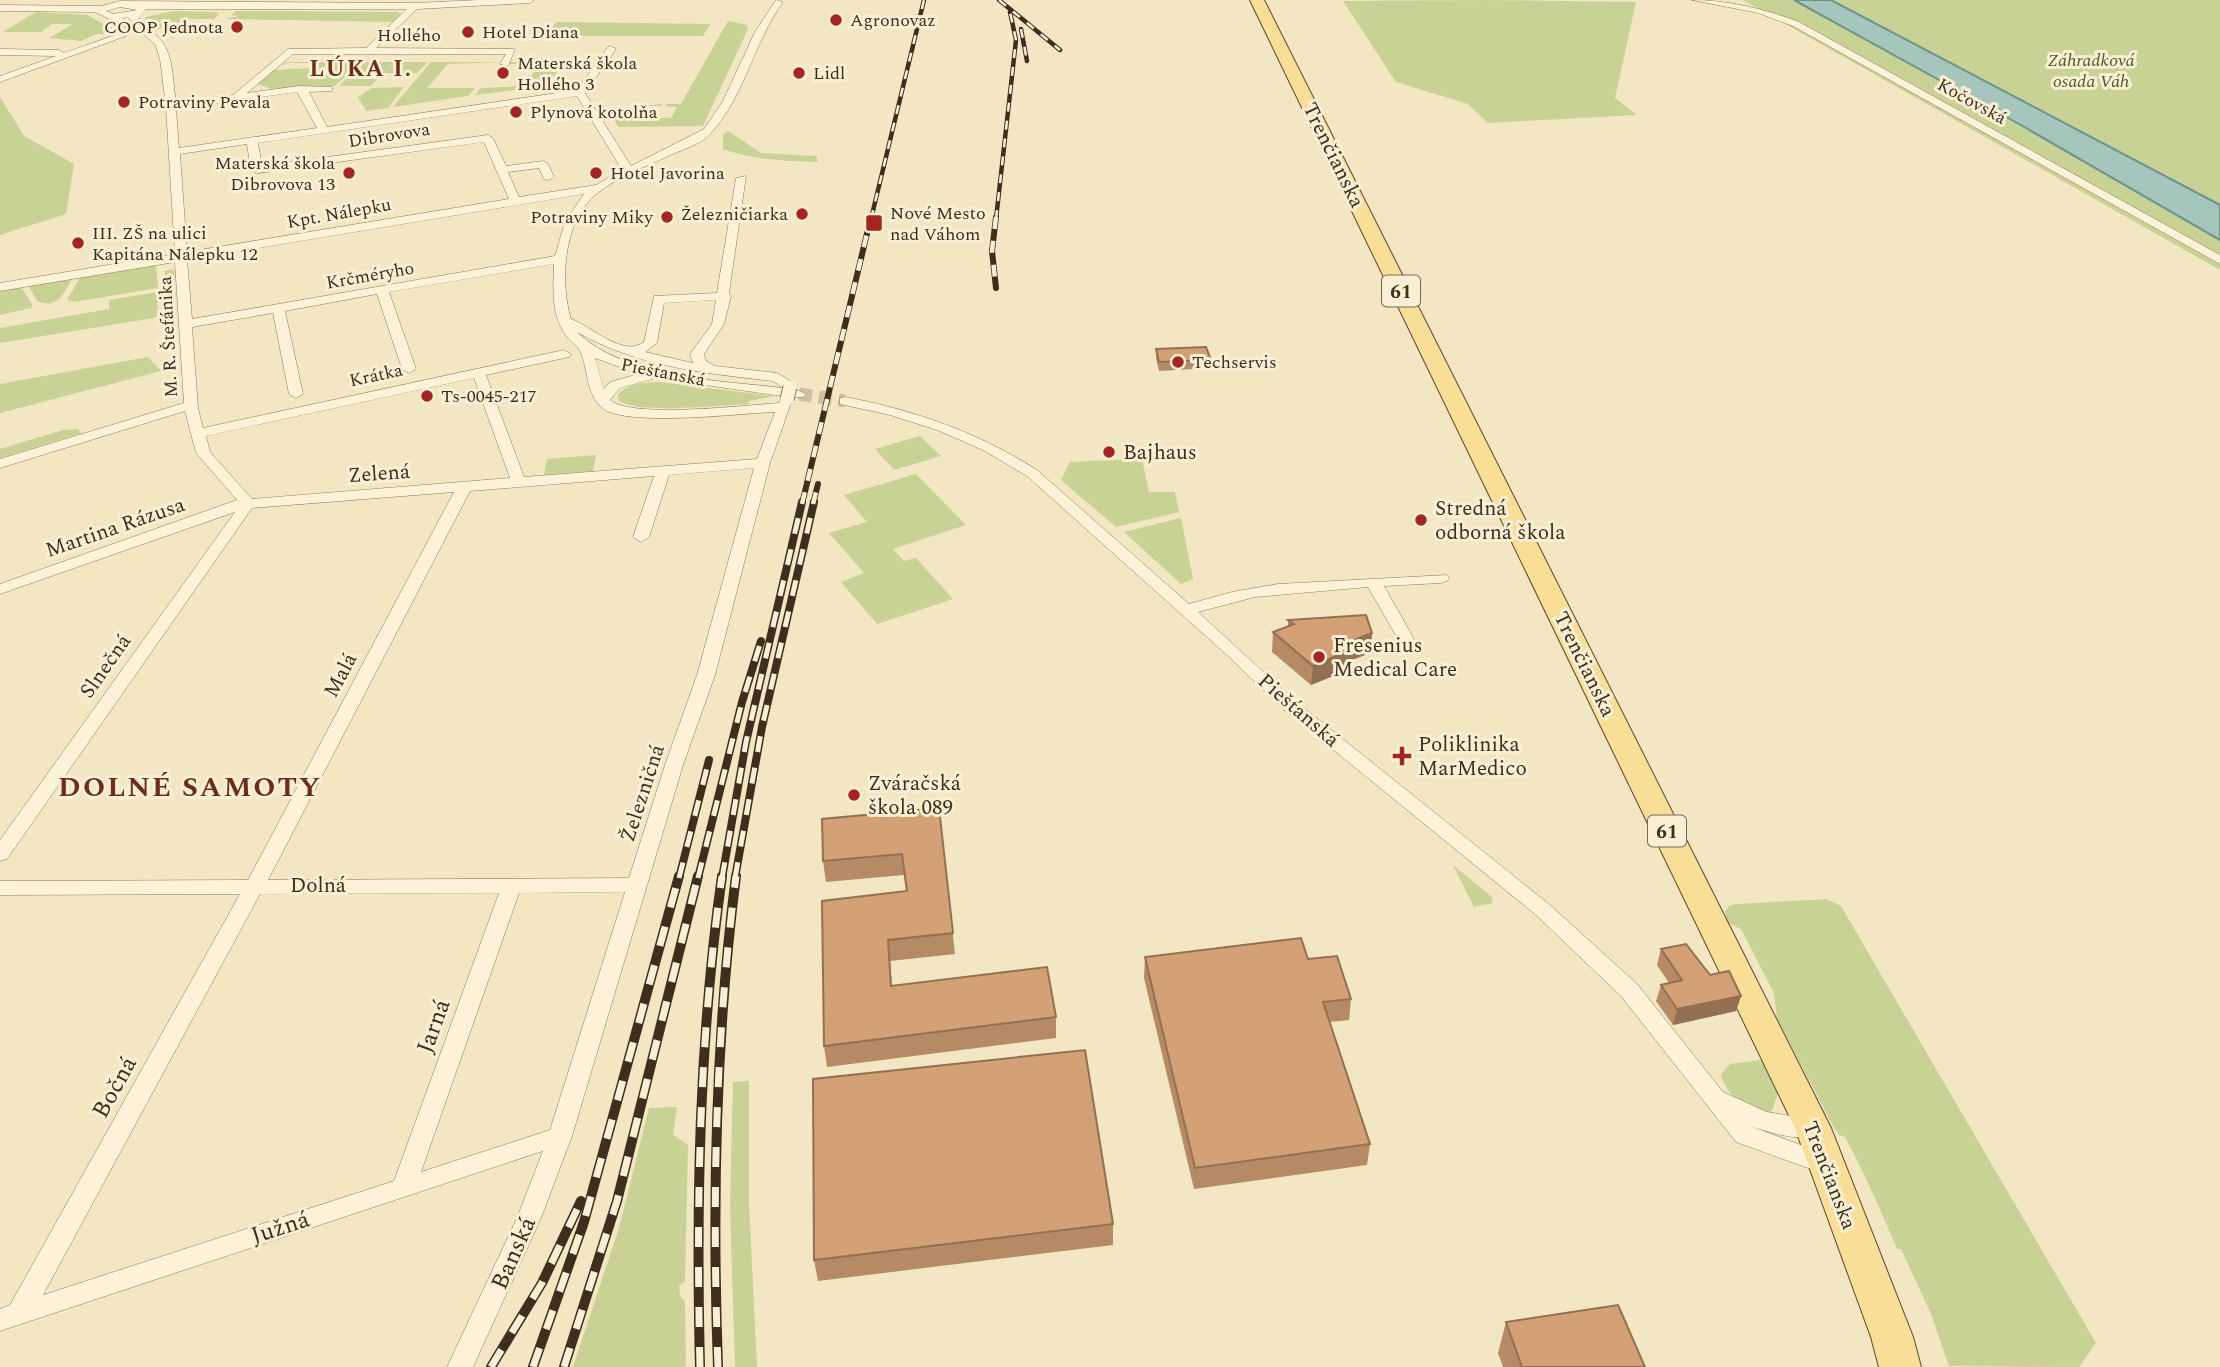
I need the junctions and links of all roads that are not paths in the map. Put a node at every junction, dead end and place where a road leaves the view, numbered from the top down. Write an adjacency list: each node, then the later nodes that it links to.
1 (530, 0): 6 (street)
2 (1257, 0): 77 (main road, Trenčianska / 61)
3 (1696, 0): 38 (street, Kočovská)
4 (92, 1): 9 (street); 10 (street)
5 (775, 3): 29 (street)
6 (411, 7): 12 (street); 12 (street); 15 (street)
7 (0, 8): 8 (street)
8 (30, 8): 9 (street); 10 (street)
9 (105, 8): 10 (street); 11 (street); 12 (street)
10 (60, 9)
11 (114, 17): 12 (street); 12 (street)
12 (139, 17): 24 (street, M. R. Štefánika)
13 (121, 36): 17 (street)
14 (611, 49): 22 (street)
15 (369, 50): 18 (street, Hollého); 23 (street, Hollého)
16 (0, 52): 17 (street)
17 (73, 54): 19 (street)
18 (506, 64)
19 (0, 79)
20 (299, 89): 21 (street); 23 (street); 25 (street)
21 (328, 89)
22 (580, 93): 25 (street, Dibrovova); 28 (street)
23 (237, 97): 24 (street)
24 (171, 107): 27 (street, M. R. Štefánika)
25 (324, 131): 26 (street, Dibrovova)
26 (252, 141): 27 (street, Dibrovova); 30 (street, Dibrovova)
27 (173, 152): 36 (street, M. R. Štefánika)
28 (621, 158): 29 (street); 31 (street)
29 (656, 159): 31 (street)
30 (501, 170): 32 (street); 35 (street, Dibrovova)
31 (629, 172): 34 (street)
32 (548, 177)
33 (742, 178): 41 (street)
34 (601, 187): 35 (street, Kpt. Nálepku); 37 (street)
35 (515, 201): 36 (street, Kpt. Nálepku)
36 (181, 258): 39 (street, Kpt. Nálepku); 44 (street, M. R. Štefánika)
37 (560, 259): 40 (street, Krčméryho); 43 (street)
38 (2220, 260)
39 (0, 287)
40 (382, 291): 42 (street, Krčméryho); 48 (street)
41 (724, 296): 46 (street); 49 (street)
42 (278, 309): 44 (street, Krčméryho); 52 (street)
43 (567, 323): 45 (street); 46 (street)
44 (185, 324): 56 (street, M. R. Štefánika)
45 (586, 349): 51 (street, Piešťanská); 54 (street)
46 (628, 352): 49 (street)
47 (564, 354): 50 (street, Krátka)
48 (409, 369)
49 (711, 369): 53 (street)
50 (479, 373): 57 (street, Krátka); 61 (street)
51 (658, 374): 53 (street, Piešťanská); 54 (street)
52 (296, 394)
53 (790, 397): 54 (street); 58 (street, Železničná)
54 (604, 398)
55 (845, 401): 68 (street, Piešťanská)
56 (191, 405): 57 (street, M. R. Štefánika); 59 (street)
57 (196, 434): 63 (street, M. R. Štefánika)
58 (763, 463): 60 (street, Zelená); 73 (street, Železničná)
59 (0, 464)
60 (663, 472): 61 (street, Zelená); 64 (street)
61 (519, 483): 62 (street, Zelená)
62 (464, 487): 63 (street, Zelená); 72 (street, Malá)
63 (243, 505): 67 (street, Martina Rázusa); 70 (street, Slnečná)
64 (640, 537)
65 (1441, 578): 66 (street)
66 (1373, 582): 68 (street); 69 (street)
67 (0, 589)
68 (1187, 610): 75 (street, Piešťanská)
69 (1406, 639)
70 (0, 854)
71 (512, 884): 72 (street, Dolná); 73 (street, Dolná); 78 (street, Jarná)
72 (255, 885): 74 (street, Dolná); 79 (street, Bočná)
73 (636, 885): 76 (street, Železničná)
74 (0, 888)
75 (1709, 1089): 77 (street, Piešťanská); 77 (street, Piešťanská)
76 (560, 1136): 78 (street, Južná); 81 (street, Banská)
77 (1820, 1144): 80 (main road, Trenčianska / 61)
78 (404, 1185): 79 (street, Južná)
79 (9, 1317)
80 (1904, 1357)
81 (460, 1367)

